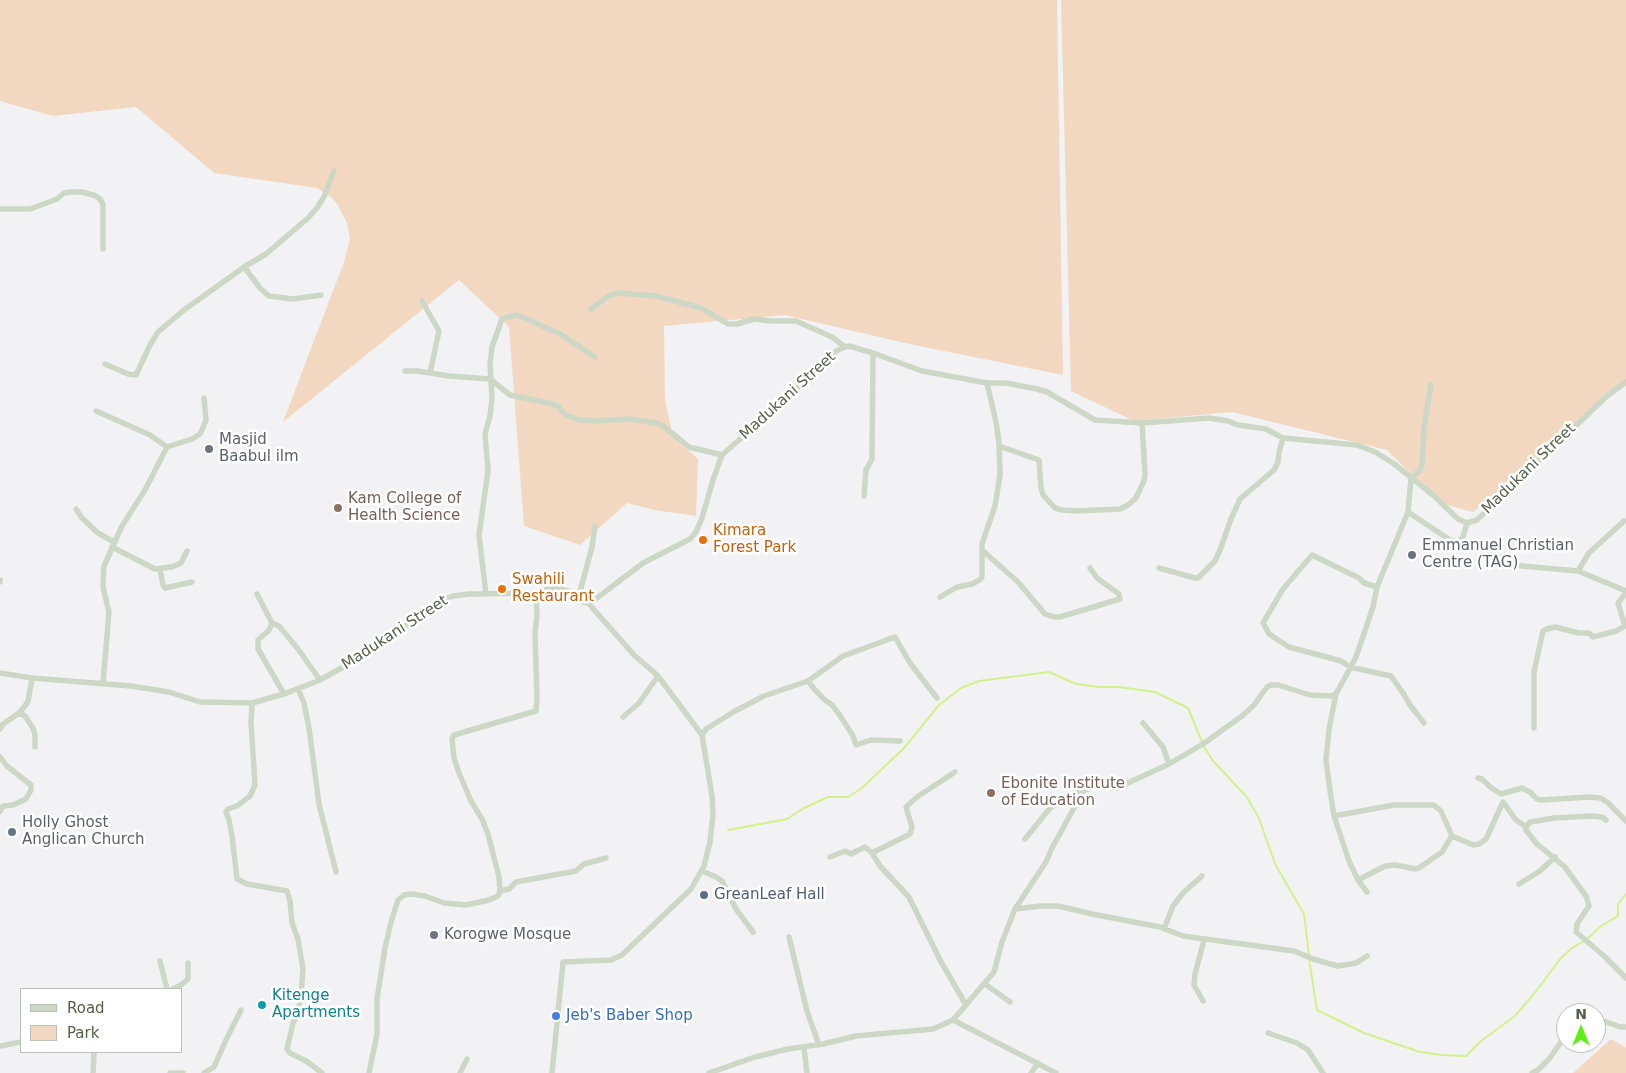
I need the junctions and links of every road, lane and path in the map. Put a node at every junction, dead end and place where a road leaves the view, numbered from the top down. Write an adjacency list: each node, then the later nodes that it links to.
1 (334, 171): 4 (street)
2 (0, 209): 3 (street)
3 (103, 249)
4 (245, 268): 5 (street); 11 (street)
5 (321, 295)
6 (422, 301): 13 (street)
7 (591, 309): 8 (street)
8 (845, 347): 9 (street, Madukani Street); 24 (street, Madukani Street)
9 (873, 353): 16 (street, Madukani Street); 26 (street)
10 (595, 357): 14 (street)
11 (105, 364)
12 (405, 371): 13 (street)
13 (430, 373): 14 (street)
14 (490, 379): 24 (street); 45 (street)
15 (1626, 382): 30 (street, Madukani Street)
16 (987, 383): 20 (street, Madukani Street); 22 (street)
17 (1431, 385): 25 (street)
18 (204, 398): 23 (street)
19 (96, 411): 23 (street)
20 (1142, 423): 21 (street, Madukani Street); 22 (street)
21 (1283, 438): 25 (street, Madukani Street); 37 (street)
22 (999, 446): 34 (street)
23 (167, 447): 33 (street)
24 (722, 455): 48 (street, Madukani Street)
25 (1411, 478): 28 (street); 30 (street, Madukani Street)
26 (864, 496)
27 (76, 509): 33 (street)
28 (1408, 512): 32 (street); 41 (street)
29 (1624, 521): 39 (street)
30 (1467, 523): 32 (street)
31 (595, 527): 47 (street)
32 (1458, 543): 39 (street)
33 (113, 545): 38 (street); 56 (street)
34 (982, 550): 36 (street); 46 (street)
35 (187, 552): 38 (street)
36 (1090, 568)
37 (1159, 568)
38 (160, 570): 40 (street)
39 (1578, 571): 42 (street)
40 (192, 582)
41 (1377, 587): 50 (street); 50 (street)
42 (1626, 592): 66 (street)
43 (536, 593): 45 (street, Madukani Street); 47 (street, Madukani Street); 94 (street)
44 (257, 594): 49 (street)
45 (486, 594): 54 (street, Madukani Street)
46 (940, 597)
47 (578, 599): 48 (street, Madukani Street)
48 (589, 604): 52 (street)
49 (272, 623): 54 (street); 58 (street)
50 (1350, 666): 59 (street); 65 (street)
51 (0, 673): 53 (street, Madukani Street)
52 (658, 676): 63 (street); 68 (street)
53 (32, 678): 56 (street, Madukani Street); 62 (street)
54 (320, 680): 57 (street, Madukani Street)
55 (808, 681): 60 (street); 68 (street); 69 (street)
56 (102, 683): 61 (street, Madukani Street)
57 (298, 689): 58 (street, Madukani Street); 89 (street)
58 (284, 694): 61 (street, Madukani Street)
59 (1336, 694): 72 (street); 79 (street)
60 (937, 698)
61 (252, 702): 128 (street)
62 (19, 713): 67 (street); 70 (street)
63 (623, 716)
64 (1143, 723): 72 (street)
65 (1424, 723)
66 (1534, 728)
67 (0, 729)
68 (702, 735): 90 (street)
69 (900, 741)
70 (35, 747)
71 (0, 756): 78 (street)
72 (1169, 764): 75 (street)
73 (955, 772): 85 (street)
74 (1478, 778): 76 (street)
75 (1084, 790): 84 (street); 96 (street)
76 (1501, 794): 77 (street); 81 (street)
77 (1503, 802): 82 (street); 83 (street)
78 (0, 811)
79 (1334, 816): 83 (street); 92 (street)
80 (1606, 820): 82 (street)
81 (1626, 821)
82 (1526, 827): 88 (street)
83 (1452, 836): 92 (street)
84 (1024, 839)
85 (872, 853): 86 (street); 110 (street)
86 (830, 857)
87 (606, 858): 94 (street)
88 (1555, 858): 93 (street); 104 (street)
89 (336, 872)
90 (702, 872): 98 (street); 131 (street)
91 (1202, 876): 97 (street)
92 (1358, 880): 95 (street)
93 (1519, 884)
94 (500, 891): 129 (street)
95 (1367, 892)
96 (1015, 909): 97 (street); 105 (street)
97 (1164, 929): 100 (street)
98 (754, 932)
99 (788, 937): 117 (street)
100 (1204, 940): 101 (street); 108 (street)
101 (1367, 956)
102 (160, 961): 106 (street)
103 (188, 963): 107 (street)
104 (1626, 978)
105 (985, 984): 109 (street); 110 (street)
106 (167, 988)
107 (175, 988)
108 (1203, 1000)
109 (1010, 1002)
110 (966, 1005): 112 (street)
111 (241, 1010): 127 (street)
112 (953, 1020): 117 (street); 123 (street)
113 (1606, 1022): 114 (street)
114 (1626, 1027)
115 (1268, 1033): 136 (street)
116 (20, 1042): 118 (street)
117 (819, 1045): 119 (street)
118 (0, 1046)
119 (804, 1048): 132 (street); 133 (street)
120 (1556, 1049): 137 (street)
121 (94, 1053): 124 (street)
122 (467, 1059): 130 (street)
123 (1038, 1063): 134 (street); 135 (street)
124 (93, 1073)
125 (170, 1073): 126 (street)
126 (183, 1073)
127 (204, 1073)
128 (322, 1073)
129 (369, 1073)
130 (460, 1073)
131 (552, 1073)
132 (709, 1073)
133 (807, 1073)
134 (1031, 1073)
135 (1056, 1073)
136 (1323, 1073)
137 (1532, 1073)

